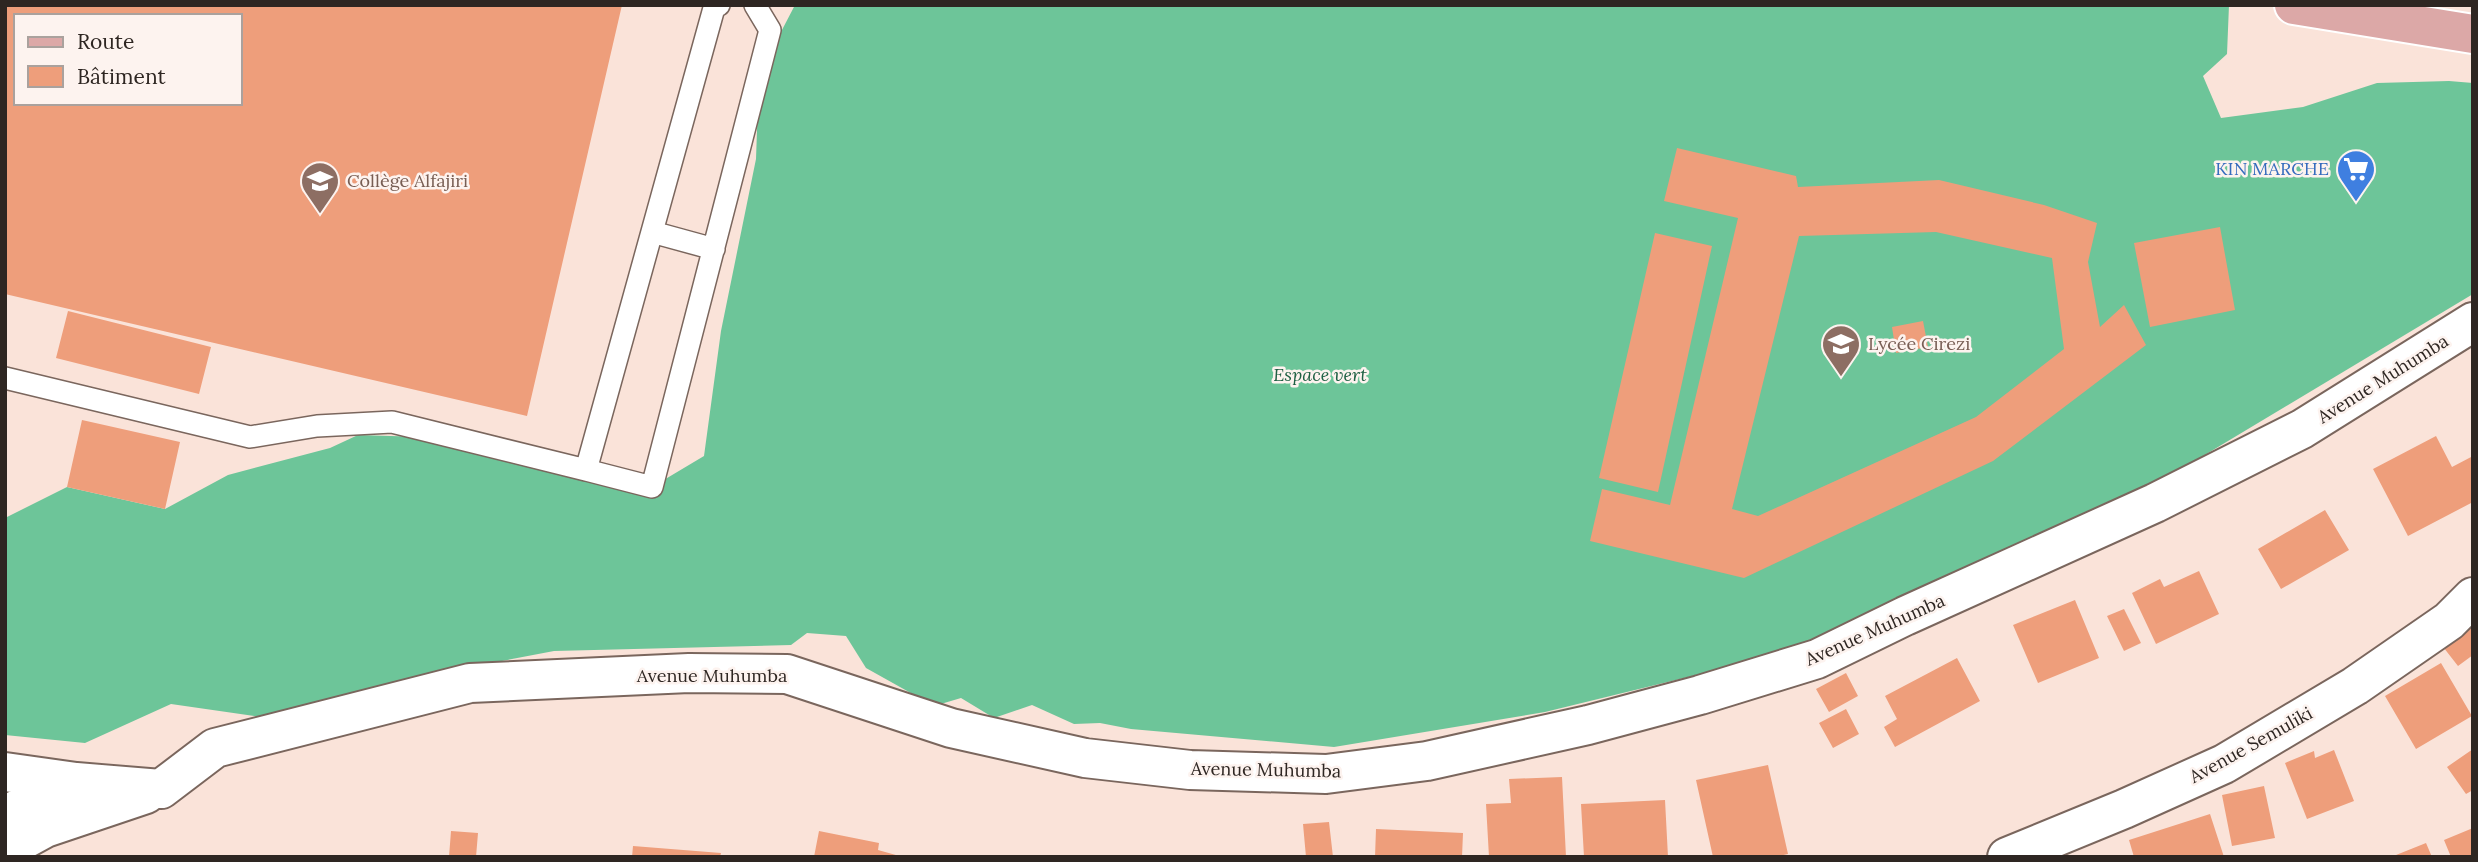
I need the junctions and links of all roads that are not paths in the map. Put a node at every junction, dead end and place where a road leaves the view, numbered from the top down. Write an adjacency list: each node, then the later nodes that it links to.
1 (719, 5): 5 (lane)
2 (755, 5): 6 (lane)
3 (2294, 5): 4 (main road)
4 (2473, 34)
5 (652, 232): 6 (lane); 9 (lane)
6 (714, 249): 9 (lane)
7 (2473, 322): 13 (street, Avenue Muhumba)
8 (5, 378): 9 (lane)
9 (586, 470)
10 (2473, 597): 16 (street, Avenue Semuliki)
11 (5, 772): 12 (street)
12 (76, 782): 13 (street); 14 (street)
13 (161, 789): 15 (street, Avenue Muhumba)
14 (5, 815)
15 (5, 850)
16 (2007, 857)

